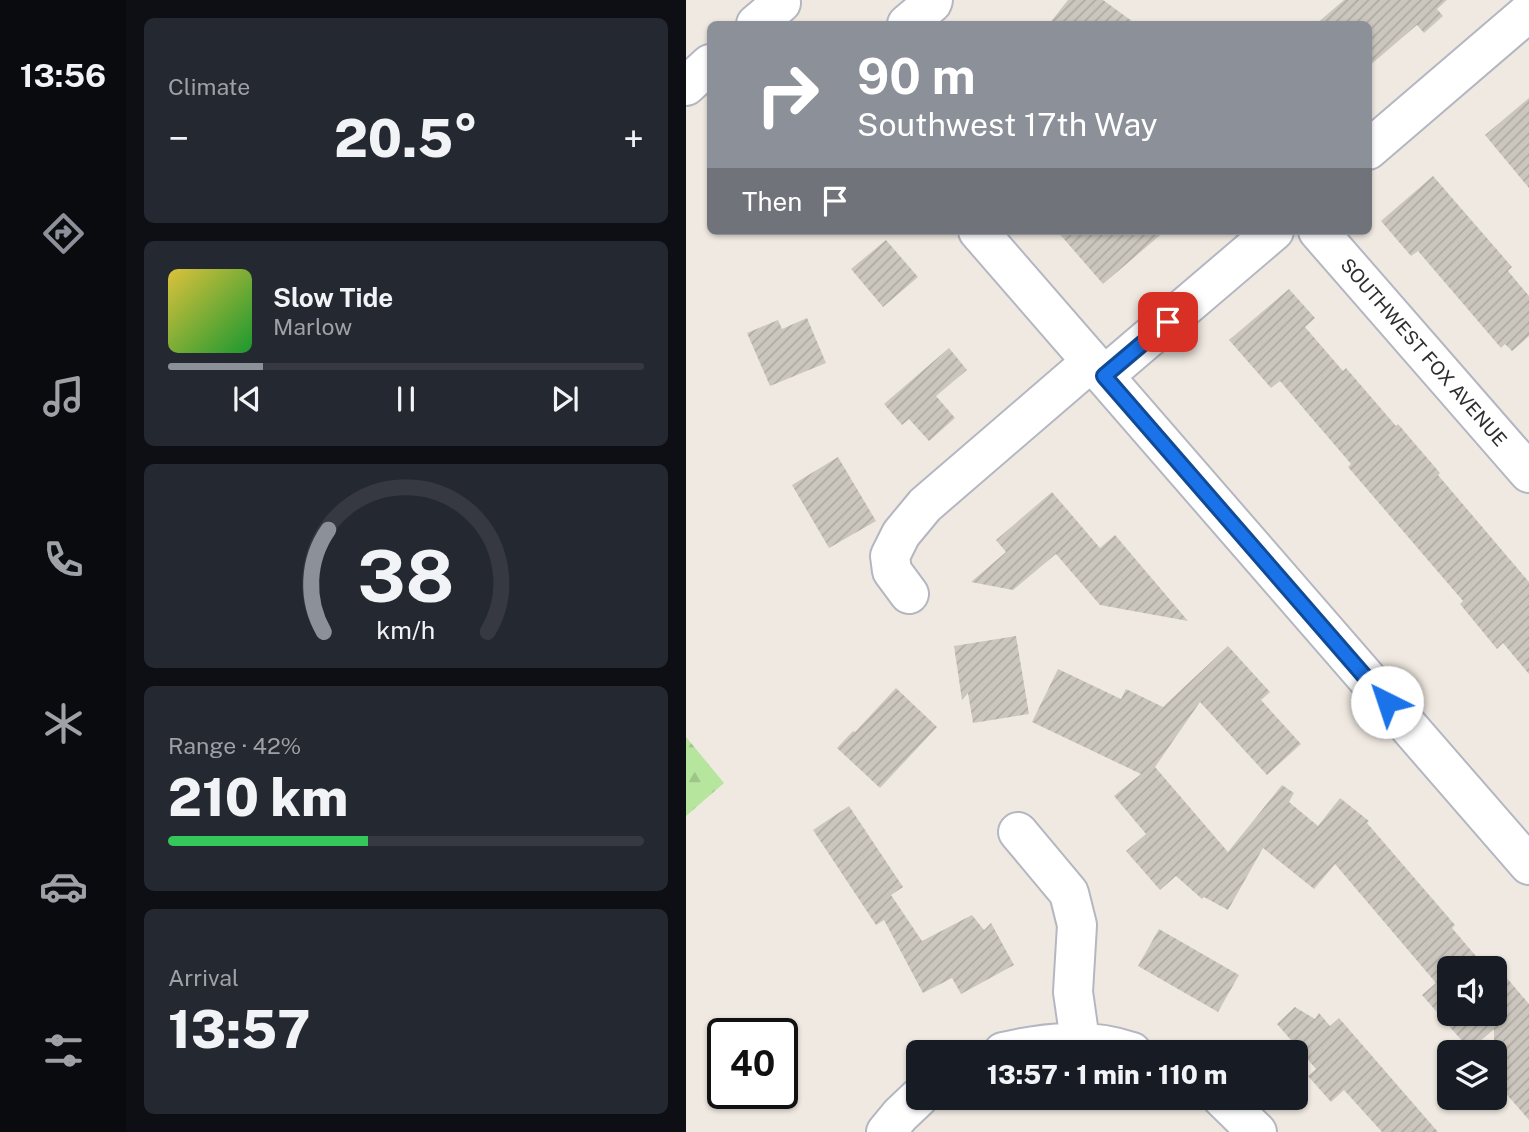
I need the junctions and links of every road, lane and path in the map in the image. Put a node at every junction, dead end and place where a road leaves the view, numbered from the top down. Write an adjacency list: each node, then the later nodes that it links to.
1 (933, 0): 3 (street)
2 (1529, 12): 6 (street)
3 (911, 21)
4 (707, 67): 5 (street)
5 (686, 86)
6 (1372, 147)
7 (981, 235): 10 (street)
8 (1269, 235): 10 (street)
9 (1322, 235): 11 (street, SOUTHWEST FOX AVENUE)
10 (1098, 369): 12 (street); 14 (street)
11 (1521, 448)
12 (909, 594)
13 (1018, 832): 15 (street)
14 (1529, 865)
15 (1080, 1040)
16 (906, 1109): 18 (street)
17 (1234, 1110): 19 (street)
18 (886, 1132)
19 (1257, 1132)

